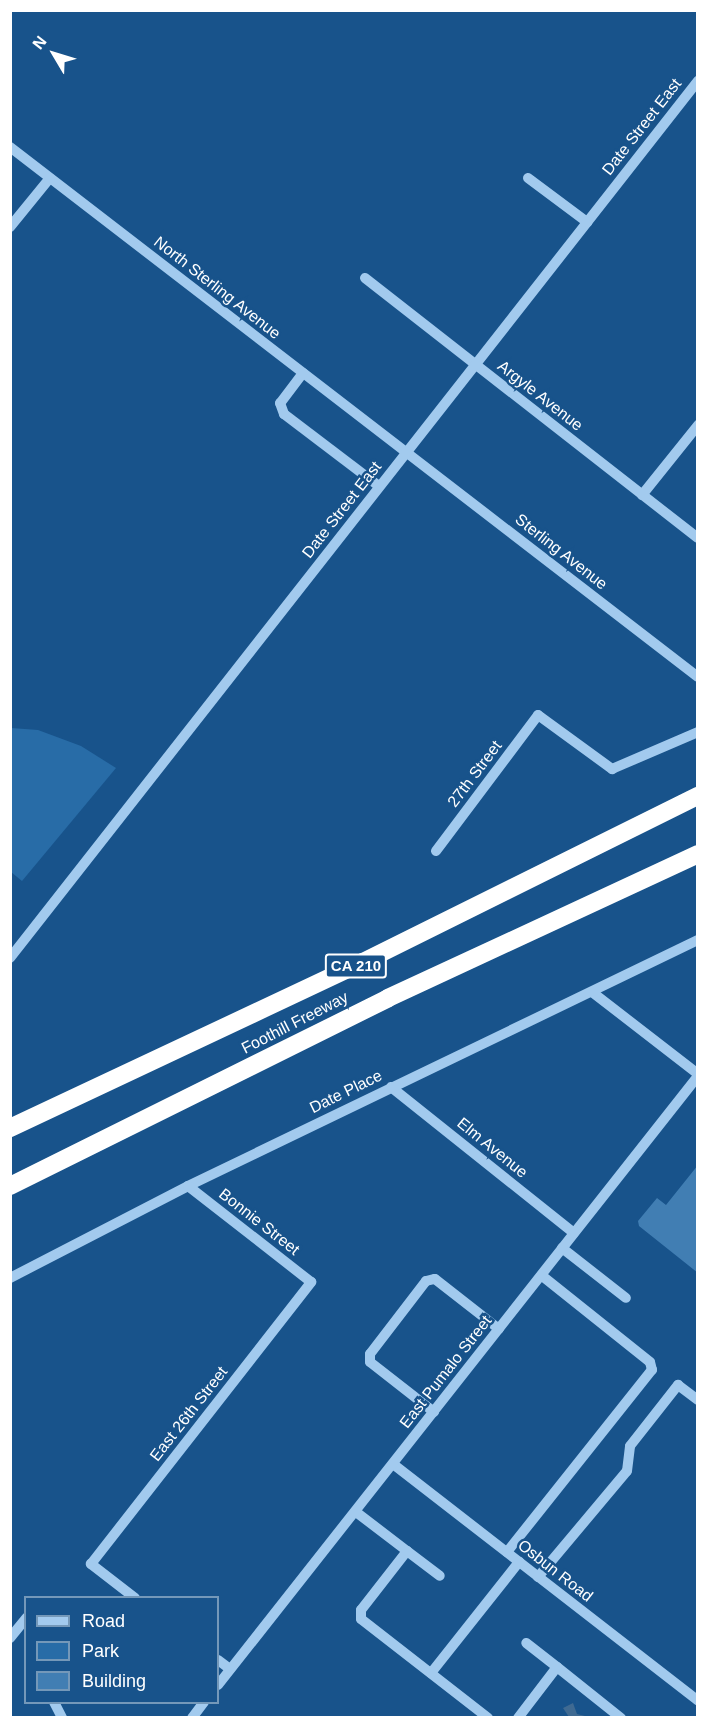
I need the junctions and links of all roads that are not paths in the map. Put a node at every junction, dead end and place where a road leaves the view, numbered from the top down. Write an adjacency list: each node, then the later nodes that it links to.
1 (698, 81): 5 (street, Date Street East)
2 (10, 147): 3 (street, North Sterling Avenue)
3 (50, 178): 6 (street); 9 (street, North Sterling Avenue)
4 (528, 178): 5 (street)
5 (587, 222): 8 (street, Date Street East)
6 (10, 227)
7 (365, 278): 8 (street, Argyle Avenue)
8 (475, 364): 11 (street, Date Street East); 13 (street, Argyle Avenue)
9 (303, 373): 11 (street, North Sterling Avenue); 12 (street)
10 (698, 425): 13 (street)
11 (406, 452): 12 (street, Date Street East); 15 (street, Sterling Avenue)
12 (379, 486): 21 (street, Date Street East)
13 (642, 495): 14 (street, Argyle Avenue)
14 (698, 538)
15 (698, 677)
16 (698, 732): 18 (street, 27th Street)
17 (698, 796): 25 (highway, Foothill Freeway / CA 210)
18 (436, 851)
19 (698, 854): 26 (highway, Foothill Freeway / CA 210)
20 (698, 940): 22 (street, Date Place)
21 (10, 958)
22 (592, 992): 23 (street); 24 (street, Date Place)
23 (698, 1075): 28 (street, East Pumalo Street)
24 (392, 1087): 27 (street, Date Place); 28 (street, Elm Avenue)
25 (10, 1128)
26 (10, 1186)
27 (188, 1186): 31 (street, Date Place); 32 (street, Bonnie Street)
28 (574, 1233): 29 (street, East Pumalo Street)
29 (562, 1248): 30 (street, East Pumalo Street); 33 (street)
30 (541, 1275): 34 (street, East Pumalo Street); 40 (street)
31 (10, 1278)
32 (311, 1282): 44 (street, East 26th Street)
33 (626, 1298)
34 (499, 1329): 36 (street, East Pumalo Street); 36 (street)
35 (698, 1400): 43 (street)
36 (434, 1412): 37 (street, East Pumalo Street)
37 (393, 1464): 38 (street, East Pumalo Street); 40 (street, Osbun Road)
38 (356, 1512): 39 (street); 50 (street, East Pumalo Street)
39 (407, 1551): 42 (street); 51 (street)
40 (507, 1552): 41 (street, Osbun Road)
41 (519, 1562): 43 (street, Osbun Road); 51 (street)
42 (440, 1576)
43 (538, 1577): 53 (street, Osbun Road)
44 (132, 1596)
45 (24, 1620): 46 (street)
46 (10, 1638)
47 (526, 1643): 49 (street)
48 (219, 1661): 50 (street)
49 (557, 1668): 59 (street); 60 (street)
50 (230, 1669): 52 (street, East Pumalo Street)
51 (431, 1673): 58 (street)
52 (219, 1684)
53 (698, 1701)
54 (55, 1704): 56 (street)
55 (202, 1704): 57 (street)
56 (62, 1718)
57 (192, 1718)
58 (488, 1718)
59 (518, 1718)
60 (621, 1718)

